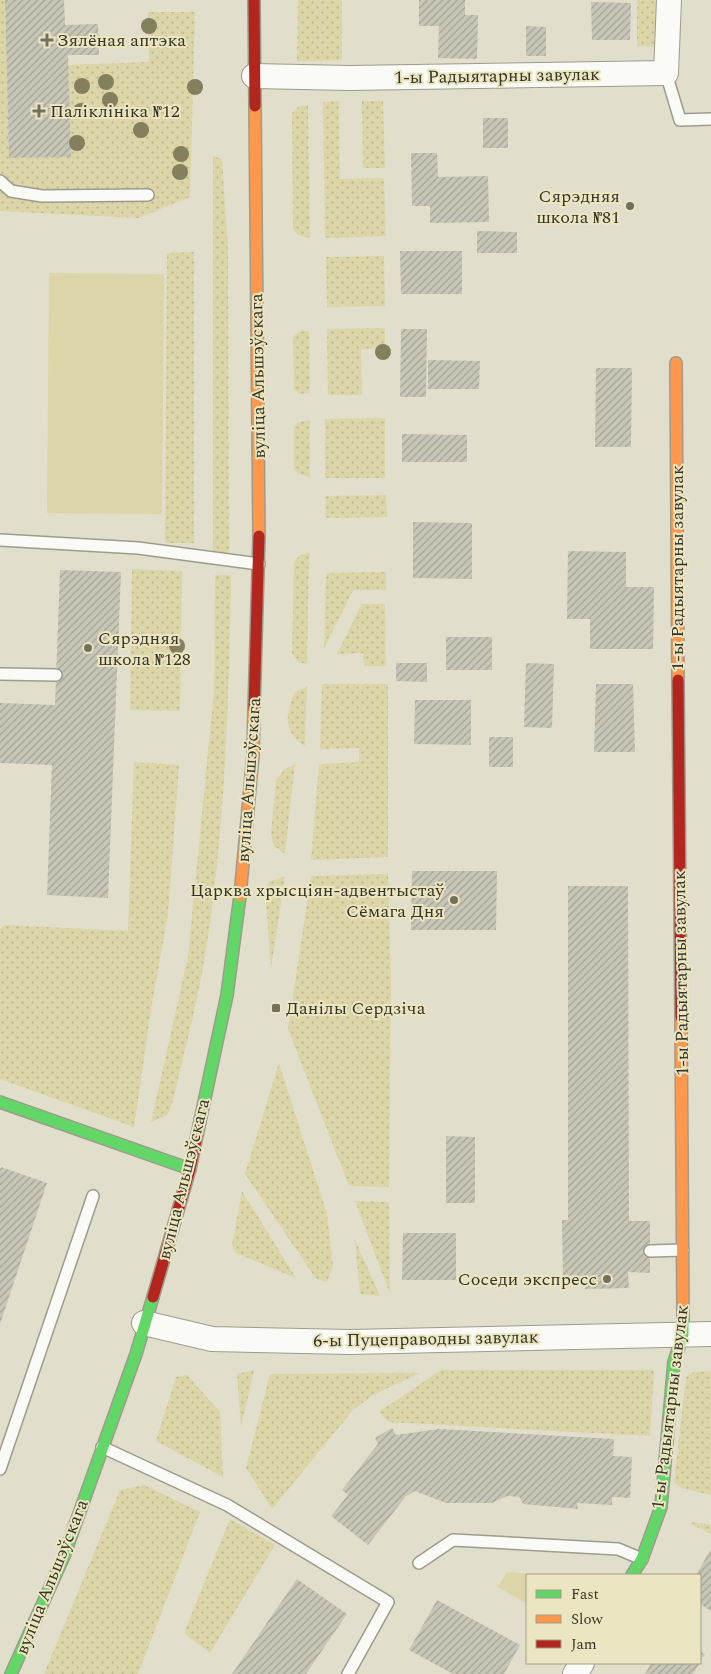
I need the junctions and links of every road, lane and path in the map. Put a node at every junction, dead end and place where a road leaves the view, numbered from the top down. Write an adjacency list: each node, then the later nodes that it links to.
1 (254, 0): 4 (main road, вуліца Альшэўскага)
2 (669, 0): 3 (street)
3 (666, 73): 4 (street, 1-ы Радыятарны завулак); 5 (lane)
4 (254, 76): 10 (main road, вуліца Альшэўскага)
5 (711, 119)
6 (0, 181): 7 (lane)
7 (148, 195)
8 (676, 363): 16 (main road, 1-ы Радыятарны завулак)
9 (0, 540): 10 (lane)
10 (259, 564): 14 (main road, вуліца Альшэўскага)
11 (0, 674): 12 (lane)
12 (56, 675)
13 (0, 1102): 14 (main road)
14 (190, 1168): 18 (main road, вуліца Альшэўскага)
15 (93, 1196): 22 (lane)
16 (683, 1250): 17 (lane); 19 (main road, 1-ы Радыятарны завулак)
17 (650, 1252)
18 (144, 1323): 19 (street, 6-ы Пуцеправодны завулак); 21 (main road, вуліца Альшэўскага)
19 (683, 1334): 20 (street, 6-ы Пуцеправодны завулак); 23 (main road, 1-ы Радыятарны завулак)
20 (711, 1334)
21 (102, 1447): 26 (main road, вуліца Альшэўскага); 27 (lane)
22 (0, 1469)
23 (642, 1559): 24 (lane); 25 (main road, 1-ы Радыятарны завулак)
24 (419, 1563)
25 (633, 1574)
26 (11, 1666)
27 (348, 1674)

